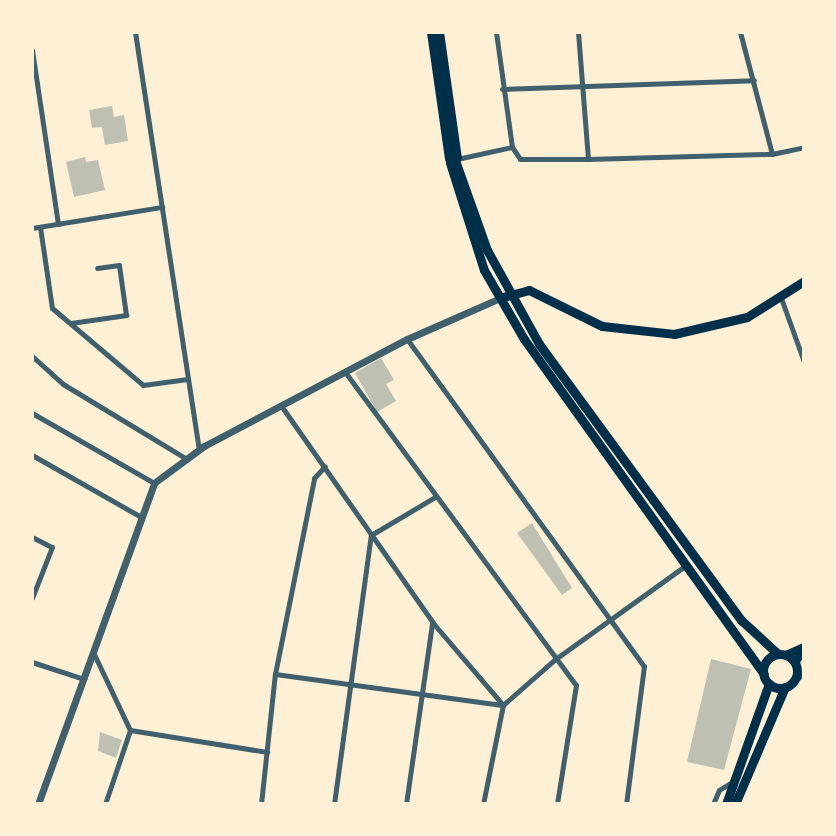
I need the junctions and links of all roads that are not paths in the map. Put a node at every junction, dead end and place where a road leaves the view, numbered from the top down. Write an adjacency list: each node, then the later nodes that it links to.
1 (135, 32): 16 (street)
2 (431, 32): 15 (main road)
3 (439, 32): 15 (main road)
4 (496, 32): 10 (street)
5 (578, 32): 9 (street)
6 (740, 32): 8 (street)
7 (32, 50): 17 (street)
8 (754, 80): 9 (street); 13 (street)
9 (583, 84): 10 (street); 14 (street)
10 (502, 89): 11 (street)
11 (512, 147): 14 (street); 15 (street)
12 (804, 147): 13 (street)
13 (772, 154): 14 (street)
14 (588, 159)
15 (454, 160): 22 (main road)
16 (162, 207): 17 (street); 29 (street)
17 (58, 224): 18 (street)
18 (40, 227): 19 (street); 24 (street)
19 (32, 228)
20 (97, 268): 24 (street)
21 (804, 281): 23 (main road)
22 (504, 297): 23 (main road); 25 (street); 41 (main road); 47 (main road)
23 (781, 298): 27 (street)
24 (70, 323): 29 (street)
25 (407, 339): 28 (street); 43 (street)
26 (32, 356): 34 (street)
27 (804, 362)
28 (345, 372): 30 (street); 37 (street)
29 (188, 379): 32 (street)
30 (282, 407): 32 (street); 35 (street)
31 (32, 413): 36 (street)
32 (199, 449): 34 (street)
33 (32, 455): 38 (street)
34 (185, 458): 36 (street)
35 (325, 466): 39 (street); 51 (street)
36 (154, 483): 38 (street)
37 (435, 497): 39 (street); 48 (street)
38 (142, 517): 46 (street)
39 (371, 535): 44 (street); 55 (street)
40 (32, 537): 42 (street)
41 (687, 564): 43 (street); 53 (main road)
42 (32, 598)
43 (612, 617): 48 (street); 69 (street)
44 (433, 623): 57 (street); 58 (street)
45 (804, 648): 47 (main road); 50 (main road)
46 (94, 654): 54 (street); 59 (street)
47 (782, 655): 50 (main road); 53 (main road)
48 (554, 660): 58 (street); 68 (street)
49 (32, 662): 54 (street)
50 (798, 664): 56 (main road)
51 (275, 674): 55 (street); 60 (street)
52 (804, 674): 56 (street)
53 (766, 678): 56 (main road); 61 (main road)
54 (85, 680): 62 (street)
55 (351, 684): 57 (street); 65 (street)
56 (789, 684): 72 (main road)
57 (419, 692): 58 (street); 66 (street)
58 (503, 705): 67 (street)
59 (130, 730): 60 (street); 63 (street)
60 (267, 752): 64 (street)
61 (734, 781): 70 (street); 71 (main road)
62 (38, 804)
63 (105, 804)
64 (261, 804)
65 (334, 804)
66 (406, 804)
67 (483, 804)
68 (557, 804)
69 (626, 804)
70 (713, 804)
71 (726, 804)
72 (735, 804)

